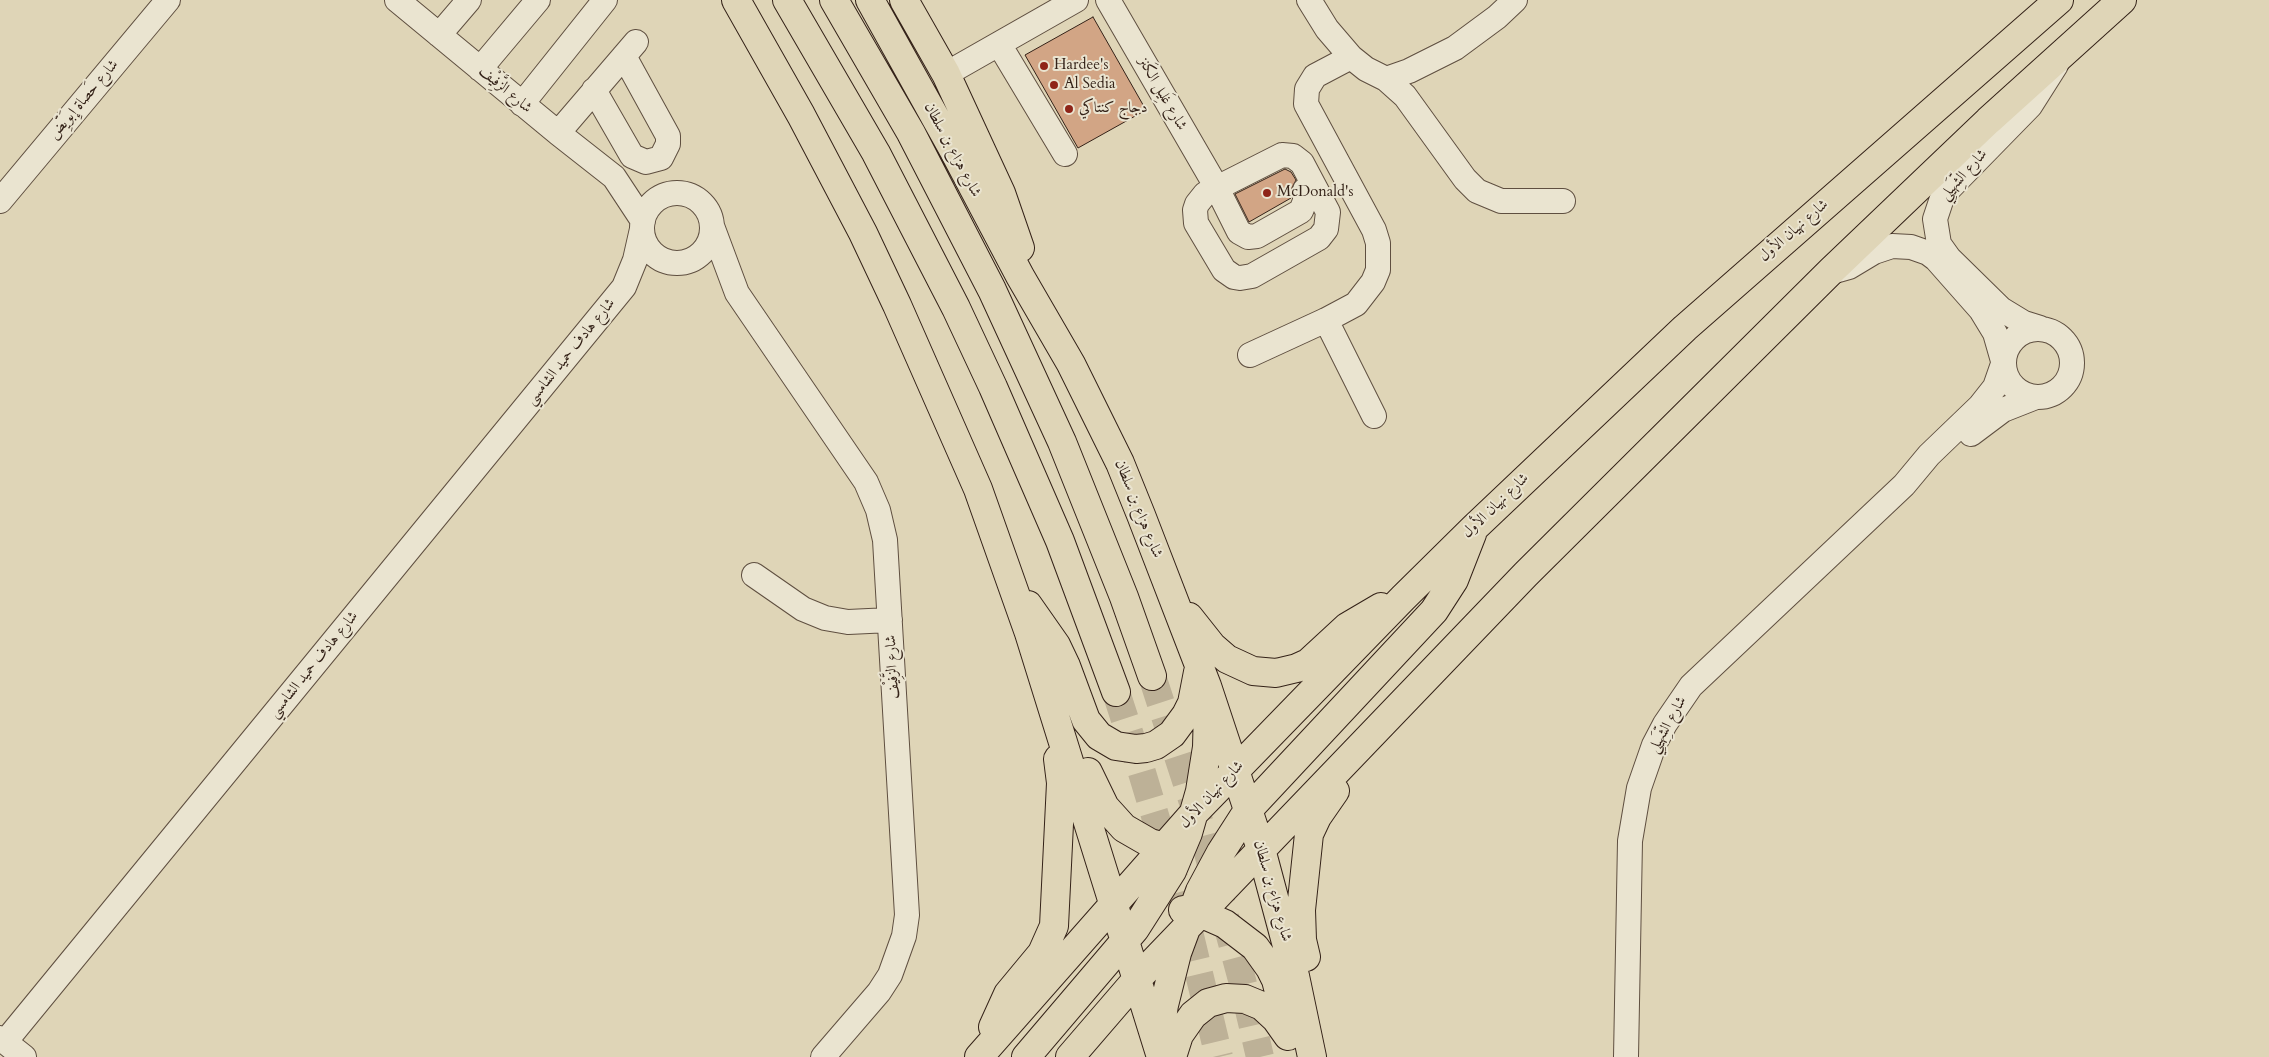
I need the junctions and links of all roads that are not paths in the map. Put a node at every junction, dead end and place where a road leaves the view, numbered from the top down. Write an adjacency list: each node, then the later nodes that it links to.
1 (168, 0): 32 (street, شارع حَصاة إِبوَيِّض)
2 (398, 0): 17 (street, شارع الزَّفِيْف)
3 (470, 0): 17 (street)
4 (538, 0): 21 (street)
5 (605, 0): 25 (street)
6 (736, 0): 50 (main road)
7 (787, 0): 57 (main road)
8 (834, 0): 56 (main road, شارع هزاع بن سلطان)
9 (870, 0): 40 (main road, شارع هزاع بن سلطان)
10 (1076, 0): 18 (street)
11 (1108, 0): 29 (street, شارع غَلِيل الكَنز)
12 (1309, 0): 20 (street)
13 (1515, 0): 23 (street)
14 (2058, 0): 48 (main road, شارع نهيان الأول)
15 (2122, 0): 19 (main road)
16 (909, 3): 22 (main road)
17 (439, 35): 21 (street, شارع الزَّفِيْف)
18 (999, 44): 22 (street); 27 (street)
19 (2059, 56): 37 (main road); 42 (street, شارع الشِّهَيلِي)
20 (1351, 57): 23 (street); 41 (street)
21 (480, 69): 25 (street, شارع الزَّفِيْف)
22 (946, 74): 40 (main road)
23 (1386, 79): 33 (street)
24 (594, 90): 24 (street); 26 (street)
25 (522, 104): 26 (street, شارع الزَّفِيْف)
26 (558, 133): 28 (street, شارع الزَّفِيْف)
27 (1065, 154)
28 (614, 177): 31 (street, شارع الزَّفِيْف); 34 (street, شارع الزَّفِيْف)
29 (1217, 188): 29 (street); 30 (street, شارع غَلِيل الكَنز)
30 (1305, 190)
31 (672, 194): 34 (street); 35 (street)
32 (0, 201)
33 (1563, 201)
34 (643, 225): 36 (street); 38 (street, شارع هادف حميد الشامسي)
35 (712, 226): 36 (street); 39 (street, شارع الزَّفِيْف)
36 (679, 262): 38 (street, شارع هادف حميد الشامسي); 39 (street, شارع الزَّفِيْف)
37 (1831, 271): 44 (street); 58 (main road)
38 (624, 288): 70 (street, شارع هادف حميد الشامسي)
39 (738, 293): 53 (street, شارع الزَّفِيْف)
40 (1043, 315): 51 (main road, شارع هزاع بن سلطان)
41 (1326, 320): 43 (street); 46 (street)
42 (2040, 328): 44 (street); 45 (street)
43 (1250, 355)
44 (2003, 362): 45 (street); 47 (street, شارع الشِّهَيلِي)
45 (2036, 397): 47 (street, شارع الشِّهَيلِي)
46 (1374, 416)
47 (1904, 485): 78 (street, شارع الشِّهَيلِي)
48 (1474, 528): 52 (main road, شارع نهيان الأول); 60 (main road)
49 (754, 574): 53 (street)
50 (1015, 590): 54 (main road); 55 (main road)
51 (1173, 598): 52 (main road); 55 (main road, شارع هزاع بن سلطان)
52 (1403, 598): 59 (main road, شارع نهيان الأول)
53 (890, 620): 75 (street, شارع الزَّفِيْف)
54 (1029, 633): 63 (main road); 66 (main road); 71 (main road)
55 (1203, 675): 59 (main road, شارع هزاع بن سلطان); 61 (main road)
56 (1152, 676)
57 (1116, 692)
58 (1347, 760): 62 (main road); 73 (main road)
59 (1235, 770): 60 (main road, شارع هزاع بن سلطان); 61 (main road, شارع نهيان الأول)
60 (1248, 810): 62 (main road, شارع هزاع بن سلطان); 64 (main road)
61 (1194, 814): 63 (main road, شارع نهيان الأول)
62 (1265, 841): 64 (main road); 67 (main road); 73 (main road, شارع هزاع بن سلطان)
63 (1172, 849): 64 (main road); 65 (main road); 66 (main road, شارع نهيان الأول)
64 (1221, 852): 67 (main road)
65 (1151, 906): 66 (main road); 67 (main road); 68 (main road)
66 (1111, 911): 68 (main road); 71 (main road, شارع نهيان الأول)
67 (1192, 918): 69 (main road); 72 (main road); 73 (main road)
68 (1126, 939): 69 (main road); 76 (main road)
69 (1138, 978): 72 (main road); 77 (main road)
70 (2, 1040): 74 (street)
71 (984, 1050)
72 (1164, 1053): 73 (main road)
73 (1303, 1053)
74 (24, 1057)
75 (824, 1057)
76 (1026, 1057)
77 (1070, 1057)
78 (1626, 1057)

